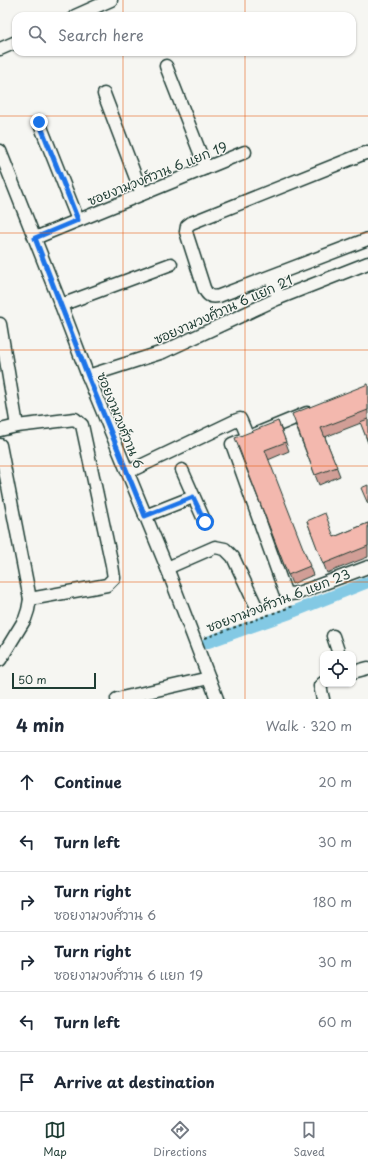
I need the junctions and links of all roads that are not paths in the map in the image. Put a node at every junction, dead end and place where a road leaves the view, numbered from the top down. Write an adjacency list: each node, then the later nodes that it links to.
1 (111, 0): 2 (street)
2 (84, 12)
3 (12, 44): 4 (street)
4 (0, 49)
5 (166, 66): 11 (street)
6 (104, 94): 12 (street)
7 (39, 122): 13 (street)
8 (245, 152): 11 (street, ซอยงามวงศ์วาน 6 แยก 19)
9 (368, 153): 18 (street)
10 (1, 154): 14 (street, ซอยงามวงศ์วาน 6)
11 (206, 168): 12 (street, ซอยงามวงศ์วาน 6 แยก 19)
12 (142, 194): 13 (street, ซอยงามวงศ์วาน 6 แยก 19)
13 (78, 220): 14 (street, ซอยงามวงศ์วาน 6 แยก 19)
14 (35, 238): 20 (street, ซอยงามวงศ์วาน 6)
15 (368, 239): 18 (street)
16 (368, 263): 19 (street, ซอยงามวงศ์วาน 6 แยก 21)
17 (171, 264): 20 (street)
18 (270, 277): 19 (street)
19 (279, 298): 22 (street, ซอยงามวงศ์วาน 6 แยก 21)
20 (61, 305): 22 (street, ซอยงามวงศ์วาน 6)
21 (0, 324): 24 (street)
22 (88, 376): 29 (street, ซอยงามวงศ์วาน 6)
23 (318, 408): 26 (street)
24 (17, 426): 25 (street); 35 (street)
25 (0, 430)
26 (248, 438): 29 (street); 33 (street)
27 (0, 445): 35 (street)
28 (182, 470): 30 (street)
29 (128, 472): 31 (street, ซอยงามวงศ์วาน 6)
30 (193, 497): 31 (street); 32 (street)
31 (145, 516): 34 (street, ซอยงามวงศ์วาน 6)
32 (205, 522)
33 (368, 567)
34 (167, 568): 36 (street); 42 (street, ซอยงามวงศ์วาน 6)
35 (30, 599): 39 (street)
36 (255, 604)
37 (333, 636): 38 (street)
38 (338, 651)
39 (0, 660)
40 (368, 668): 41 (street)
41 (356, 671)
42 (206, 679): 44 (street); 46 (street, ซอยงามวงศ์วาน 6)
43 (320, 687): 47 (street)
44 (165, 694): 45 (street)
45 (117, 699)
46 (217, 699)
47 (323, 699)

